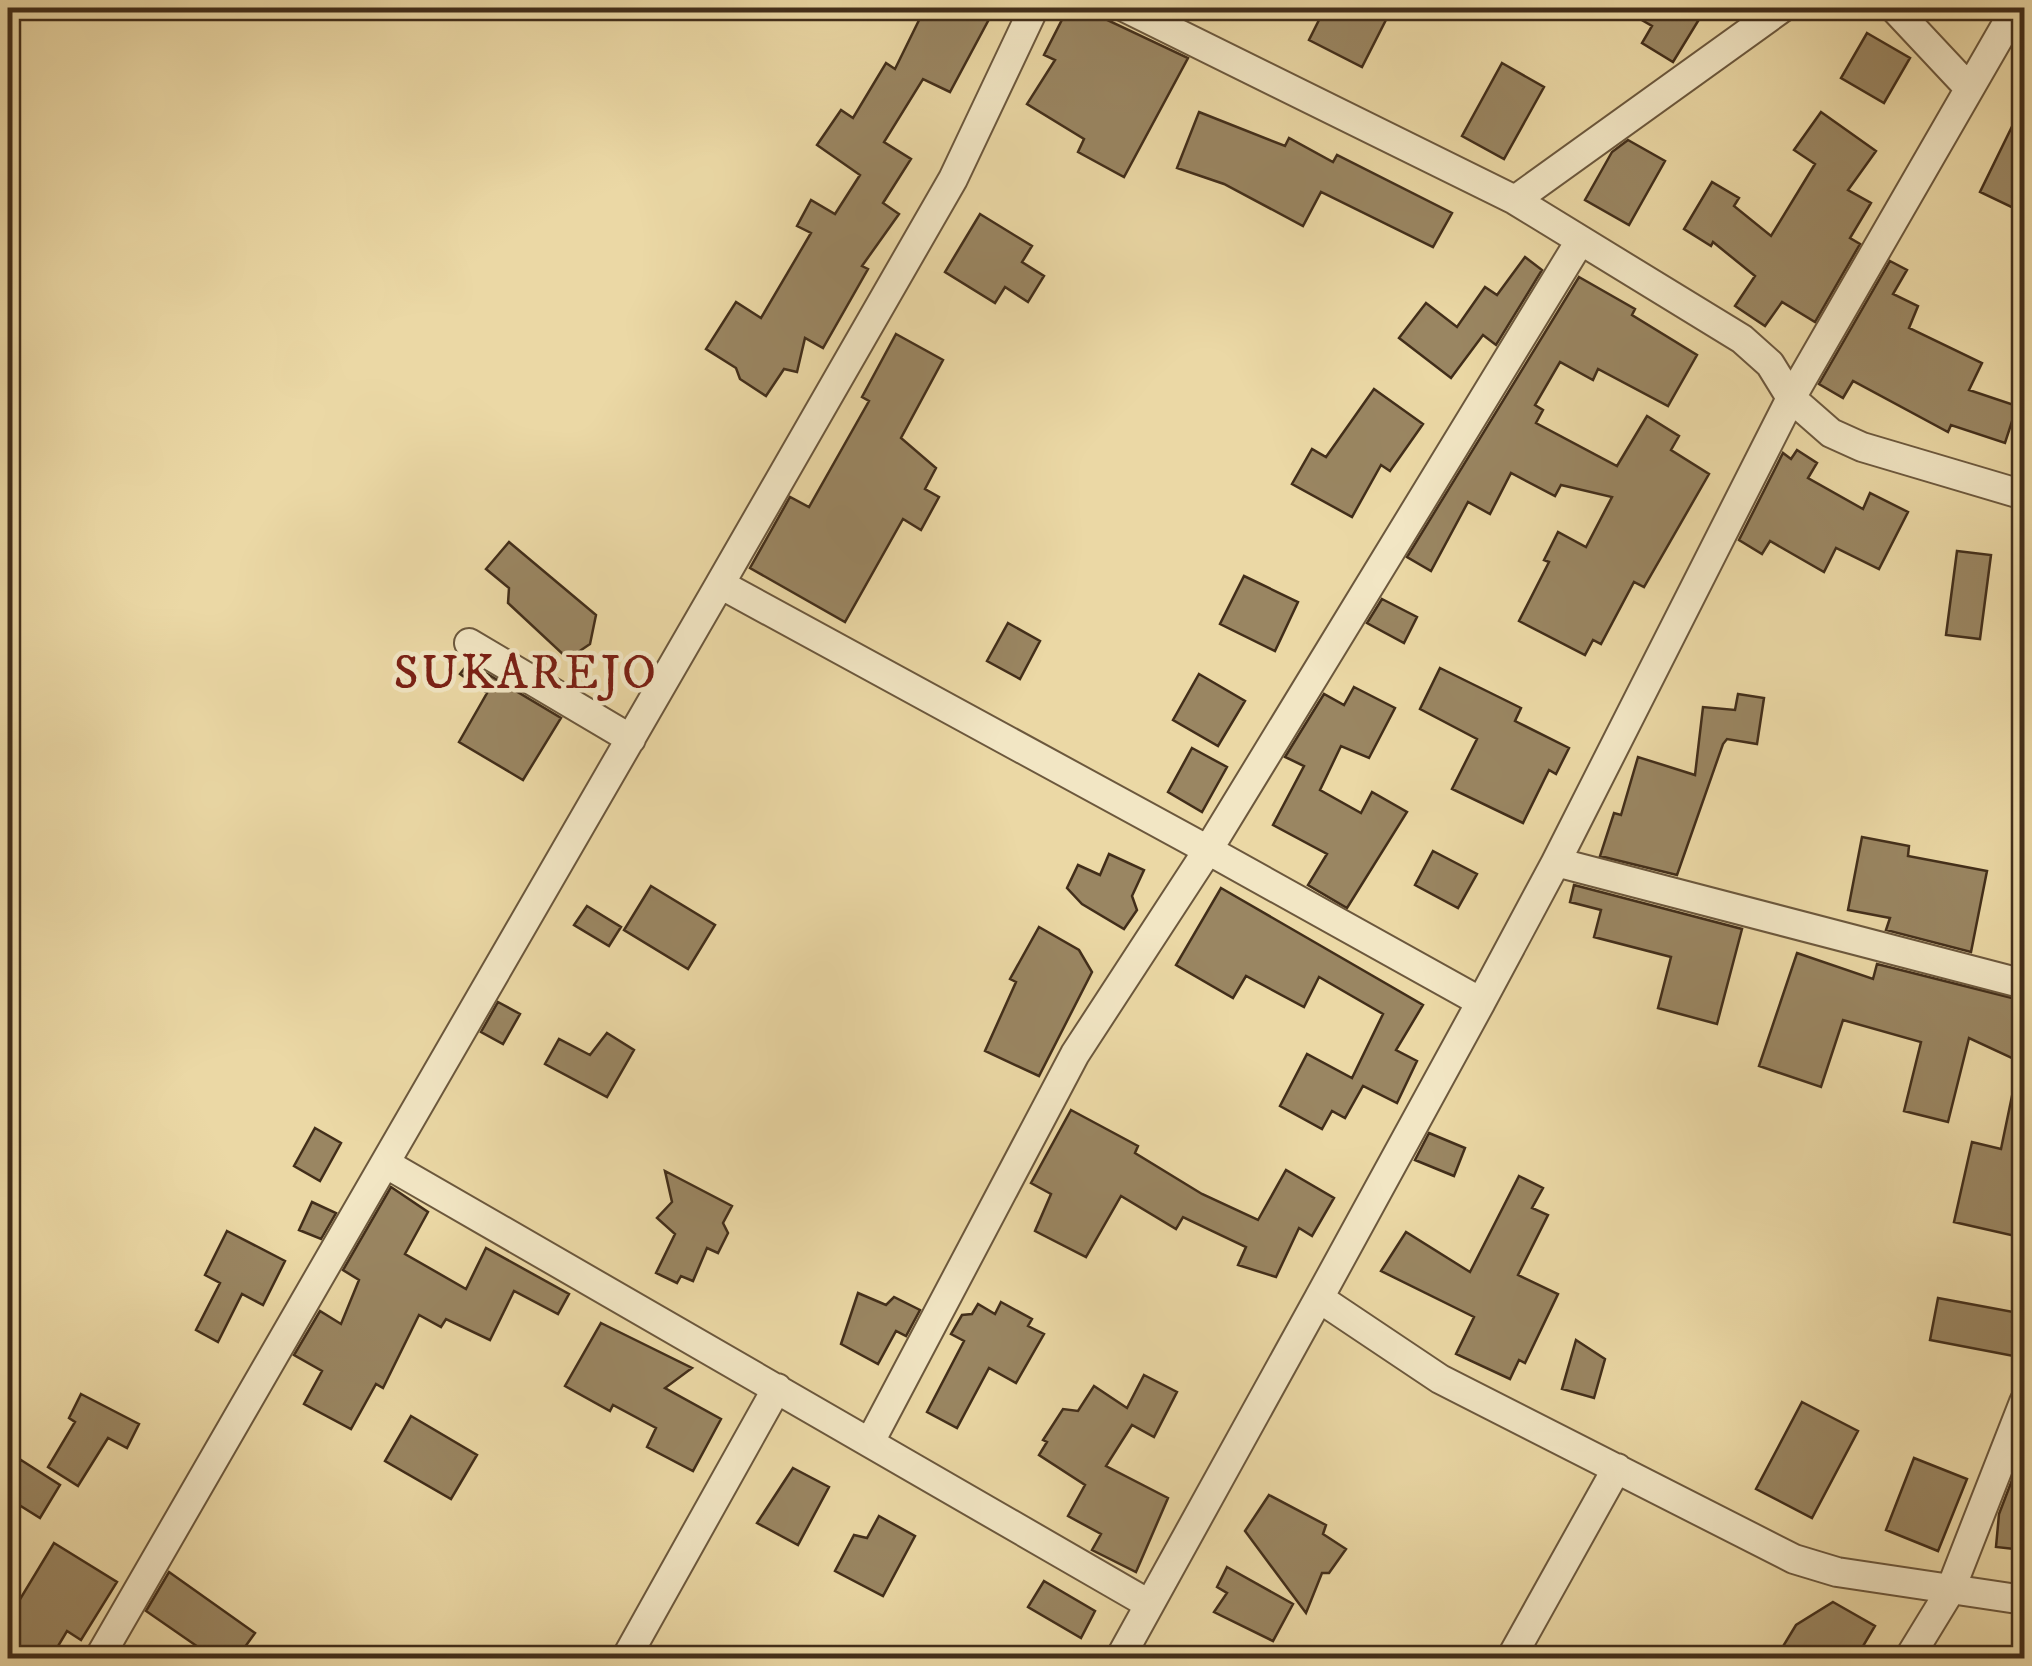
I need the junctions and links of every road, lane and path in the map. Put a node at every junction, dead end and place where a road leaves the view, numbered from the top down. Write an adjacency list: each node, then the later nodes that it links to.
1 (1034, 8): 11 (street)
2 (1126, 8): 7 (street)
3 (1782, 8): 7 (street)
4 (1894, 8): 6 (street)
5 (2016, 8): 6 (street)
6 (1969, 88): 9 (street)
7 (1523, 205): 8 (street)
8 (1575, 237): 9 (street); 14 (street)
9 (1791, 398): 10 (street); 15 (street)
10 (2024, 494)
11 (720, 584): 13 (street); 14 (street)
12 (469, 643): 13 (street)
13 (631, 739): 18 (street)
14 (1208, 850): 17 (street); 22 (street)
15 (1556, 862): 16 (street); 17 (street)
16 (2024, 984)
17 (1481, 1002): 19 (street)
18 (385, 1163): 20 (street); 27 (street)
19 (1319, 1298): 23 (street); 26 (street)
20 (778, 1388): 22 (street); 28 (street)
21 (2024, 1402): 24 (street)
22 (870, 1440): 26 (street)
23 (1617, 1468): 24 (street); 30 (street)
24 (1950, 1591): 25 (street); 31 (street)
25 (2024, 1600)
26 (1149, 1604): 29 (street)
27 (99, 1658)
28 (626, 1658)
29 (1120, 1658)
30 (1511, 1658)
31 (1909, 1658)

